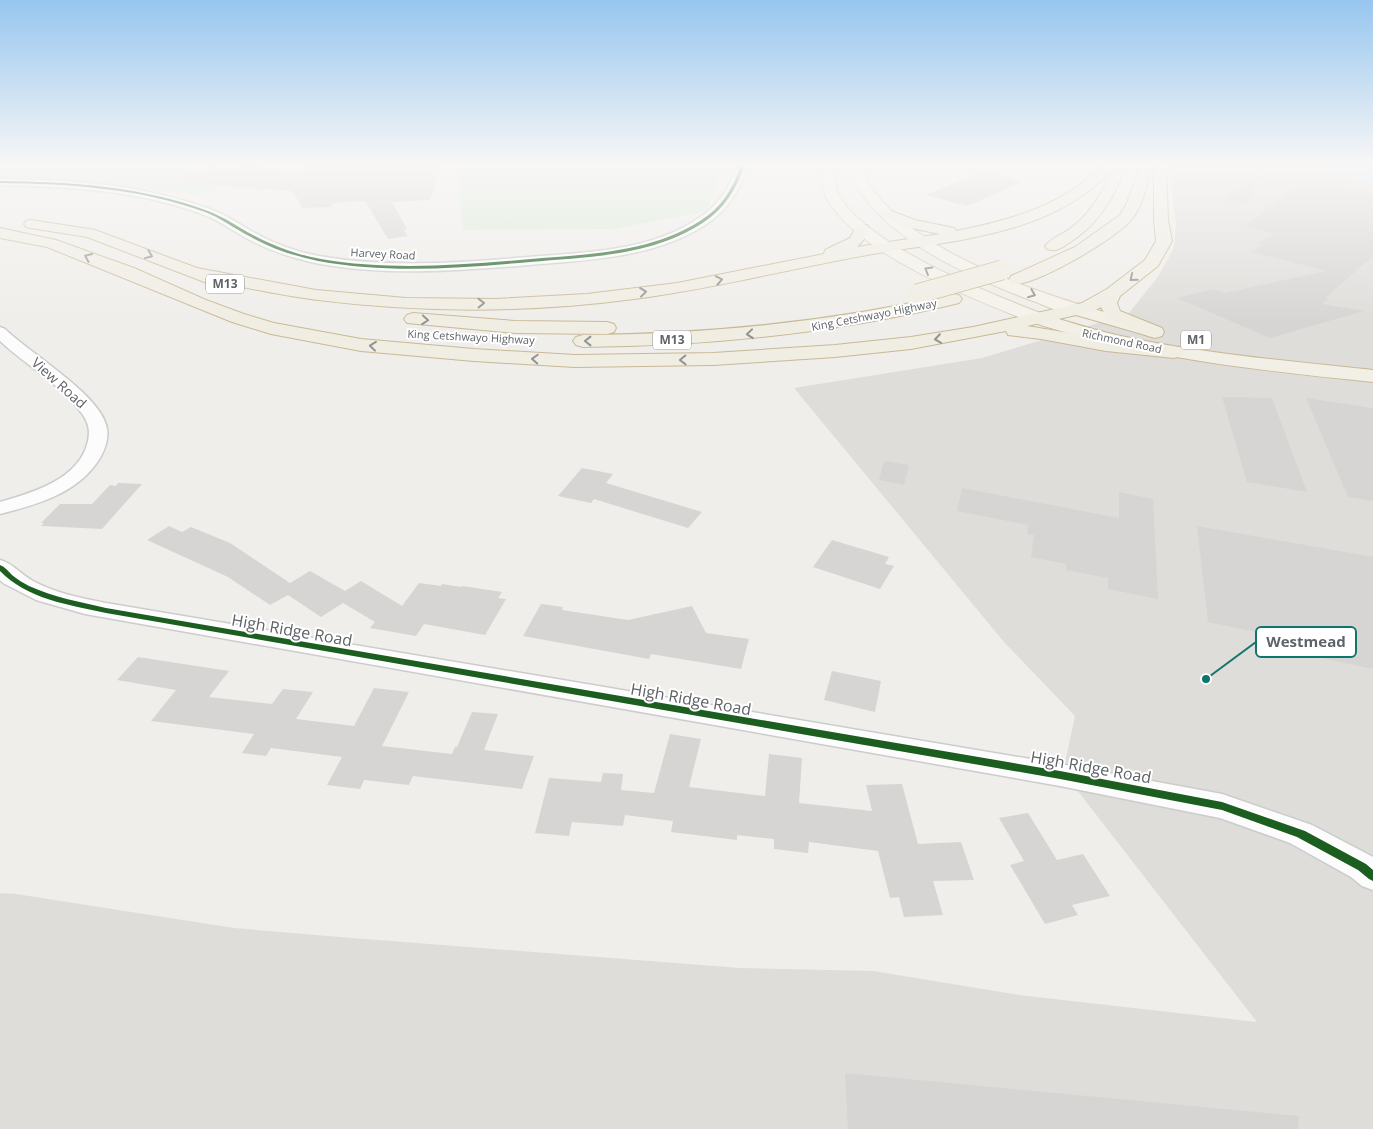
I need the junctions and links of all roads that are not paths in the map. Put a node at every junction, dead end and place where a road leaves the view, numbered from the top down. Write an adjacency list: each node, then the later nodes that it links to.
1 (219, 218): 2 (street, Harvey Road)
2 (708, 218)
3 (851, 218): 11 (main road, Richmond Road)
4 (892, 218): 14 (main road, Richmond Road)
5 (898, 218): 12 (highway)
6 (1023, 218): 12 (highway)
7 (1090, 218): 16 (highway)
8 (1126, 218): 20 (highway, M13)
9 (1161, 218): 21 (highway, one-way to 21)
10 (0, 221): 19 (highway, King Cetshwayo Highway / M13, one-way to 19)
11 (862, 228): 15 (main road, Richmond Road); 17 (highway)
12 (974, 230): 14 (highway)
13 (0, 233): 18 (highway, King Cetshwayo Highway / M13, one-way to 13)
14 (925, 242): 15 (highway); 22 (main road, Richmond Road / M1, one-way to 22)
15 (888, 247): 17 (highway); 23 (main road, Richmond Road / M1, one-way to 15)
16 (1042, 252)
17 (799, 263): 19 (highway, one-way to 17)
18 (110, 266): 20 (highway, King Cetshwayo Highway / M13, one-way to 18); 26 (highway, one-way to 18)
19 (190, 272): 20 (highway, King Cetshwayo Highway / M13, one-way to 20, bridge)
20 (1010, 272)
21 (1113, 293): 22 (highway); 25 (highway)
22 (1074, 309): 23 (highway); 25 (highway, Richmond Road / M1)
23 (1037, 318): 26 (highway); 27 (highway, Richmond Road / M1)
24 (0, 332): 30 (street, View Road)
25 (1155, 332): 28 (highway, Richmond Road / M1)
26 (973, 333): 27 (highway)
27 (1174, 352): 29 (highway, Richmond Road / M1)
28 (1373, 364)
29 (1373, 376)
30 (0, 508)
31 (0, 567): 32 (street, High Ridge Road)
32 (1373, 876)

